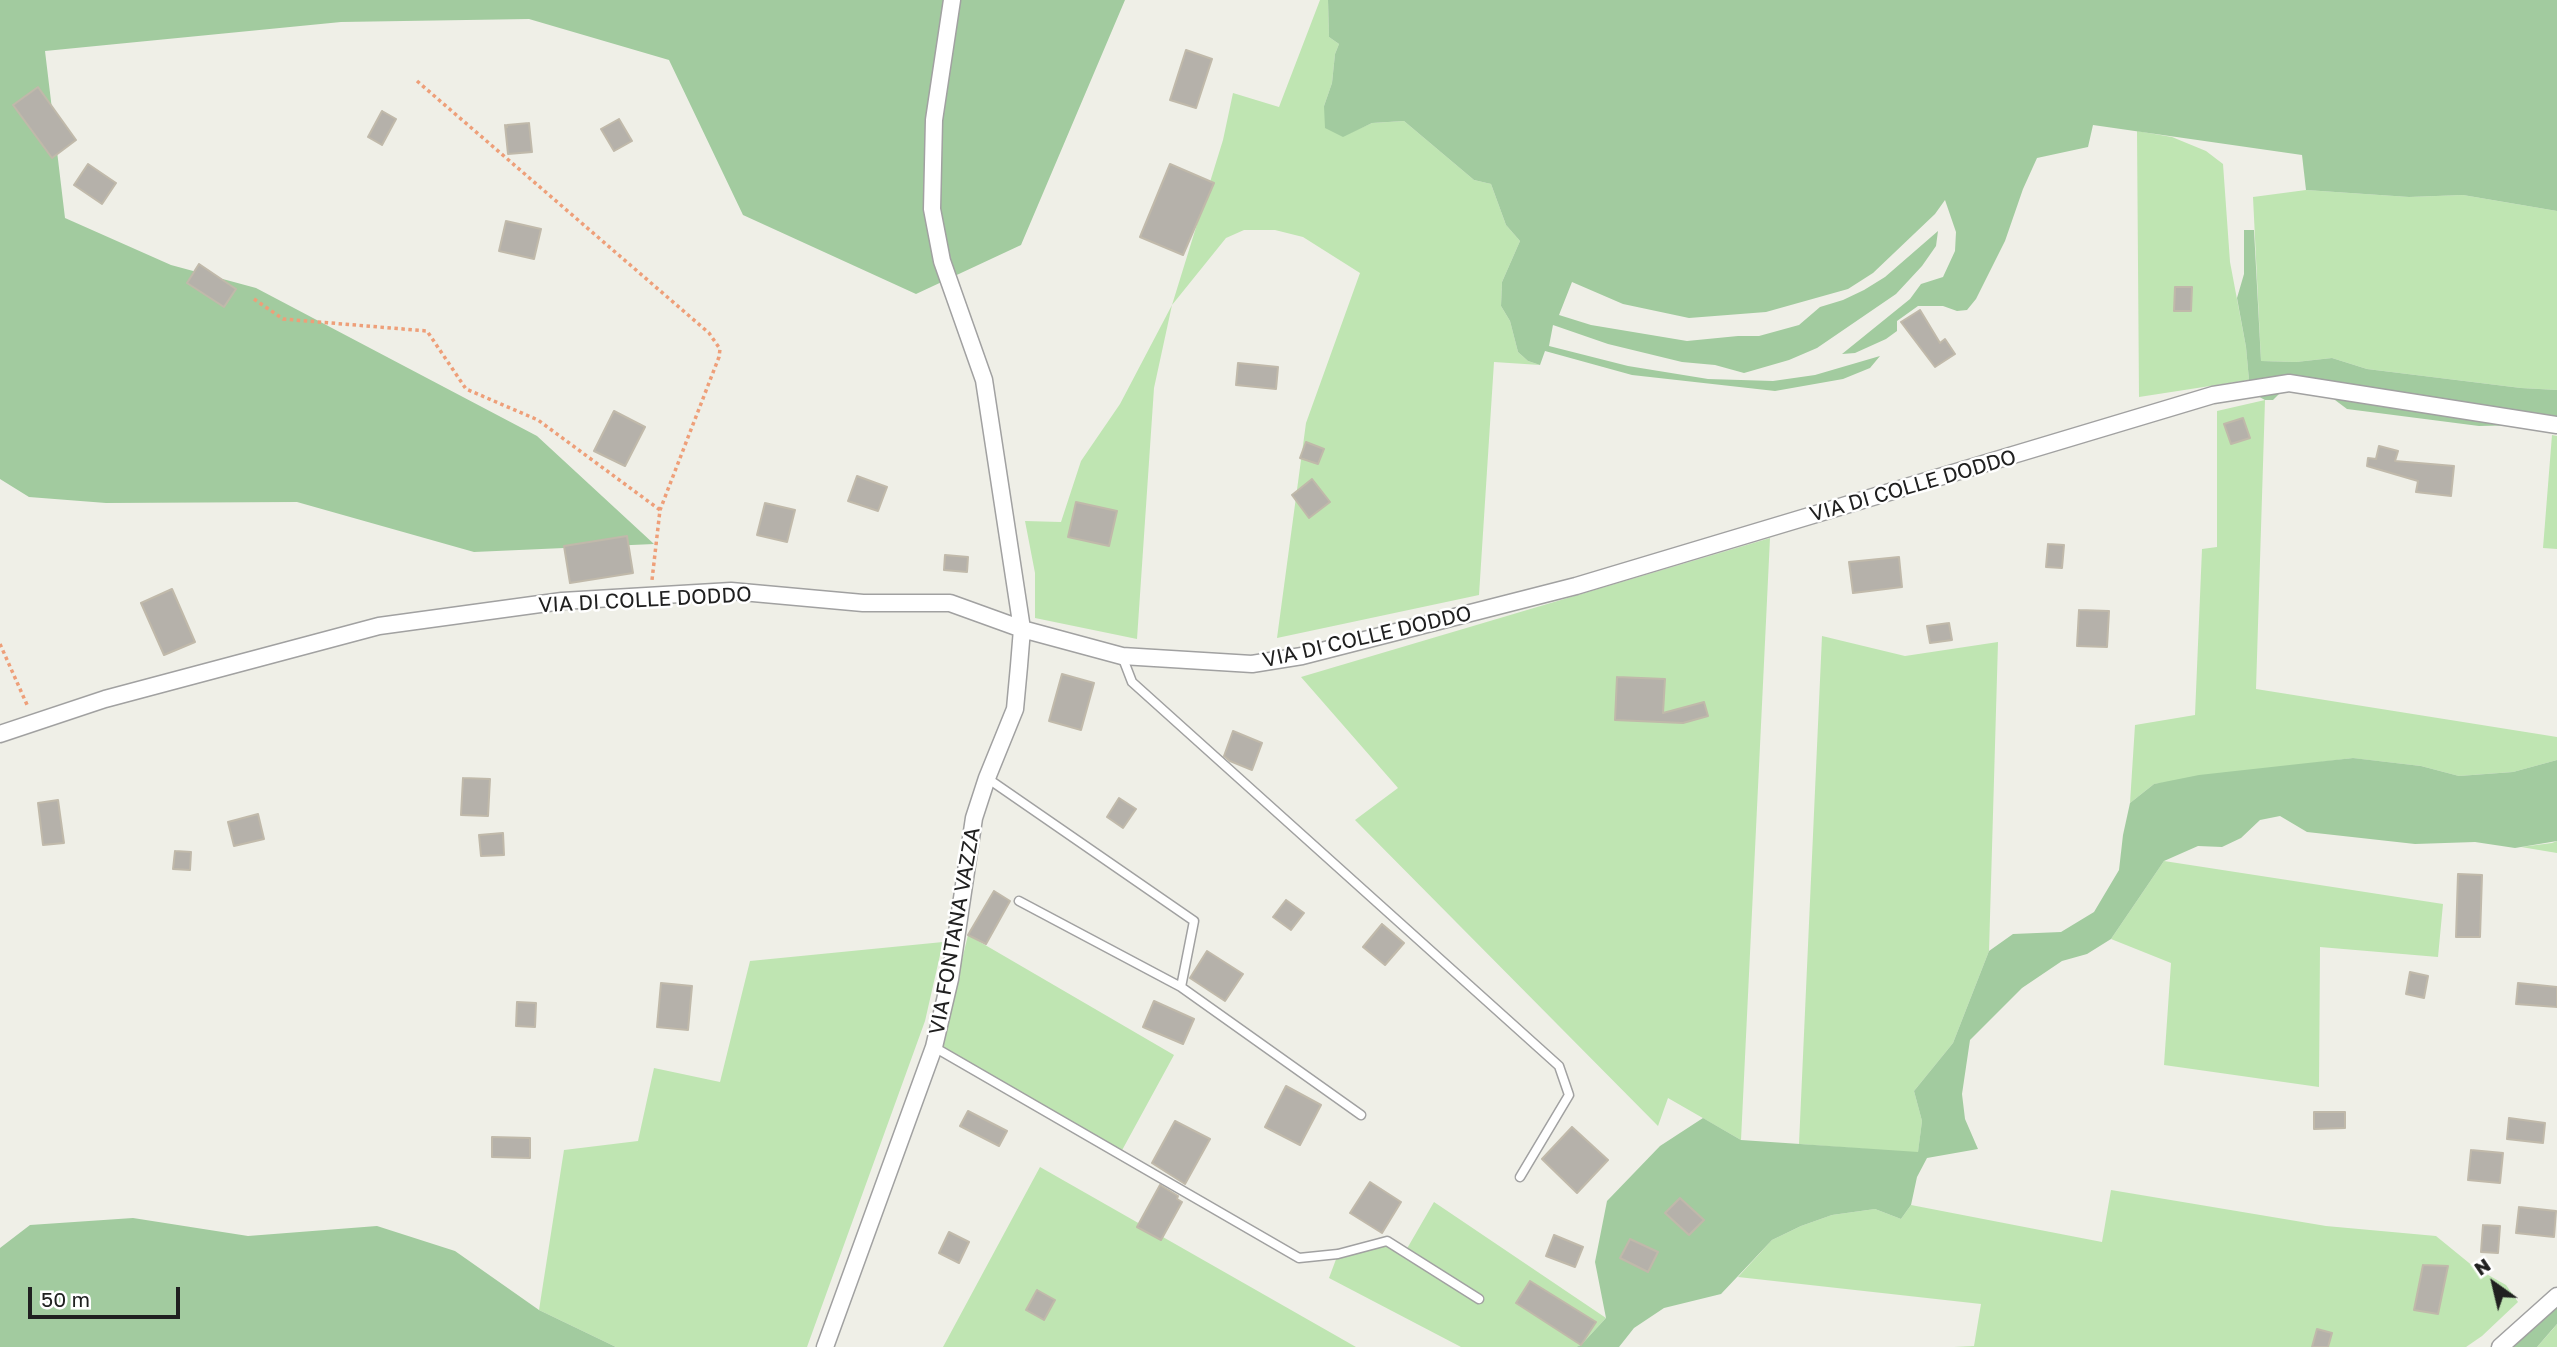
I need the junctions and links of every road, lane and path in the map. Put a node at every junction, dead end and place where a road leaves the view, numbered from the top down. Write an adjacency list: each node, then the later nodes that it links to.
1 (951, 0): 7 (street, VIA FONTANA VAZZA)
2 (417, 81): 5 (path)
3 (254, 299): 5 (path)
4 (2557, 425): 9 (street, VIA DI COLLE DODDO)
5 (660, 510): 6 (path)
6 (650, 596): 7 (street, VIA DI COLLE DODDO); 10 (street, VIA DI COLLE DODDO)
7 (1023, 629): 9 (street, VIA DI COLLE DODDO); 12 (street, VIA FONTANA VAZZA)
8 (0, 643): 10 (path)
9 (1122, 656): 17 (lane)
10 (35, 722): 11 (street, VIA DI COLLE DODDO)
11 (0, 734)
12 (987, 778): 14 (lane); 15 (street, VIA FONTANA VAZZA)
13 (1019, 901): 14 (lane)
14 (1181, 987): 16 (lane)
15 (934, 1047): 19 (lane); 20 (street, VIA FONTANA VAZZA)
16 (1361, 1115)
17 (1520, 1177)
18 (2557, 1296): 21 (street)
19 (1479, 1299)
20 (825, 1347)
21 (2500, 1347)

